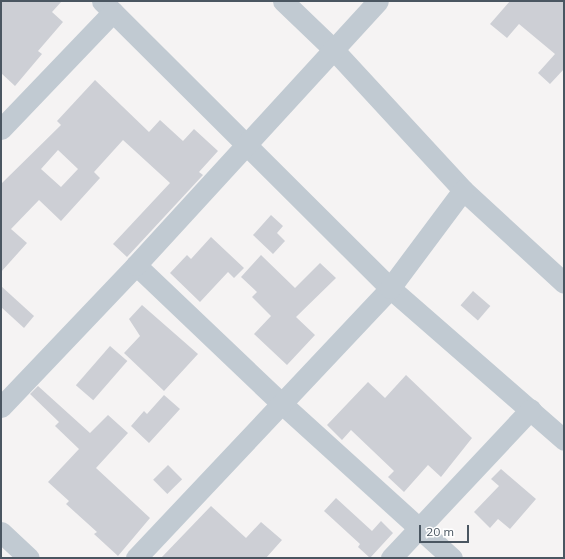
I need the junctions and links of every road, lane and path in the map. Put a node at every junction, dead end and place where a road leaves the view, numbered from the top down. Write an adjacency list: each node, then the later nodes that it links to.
1 (283, 1): 4 (street)
2 (378, 1): 4 (street)
3 (107, 7): 5 (street); 6 (street)
4 (333, 49): 6 (street); 7 (street)
5 (1, 129)
6 (248, 145): 8 (street); 10 (street)
7 (463, 190): 9 (street); 10 (street)
8 (136, 266): 11 (street); 12 (street)
9 (564, 283)
10 (390, 288): 11 (street); 13 (street)
11 (281, 403): 15 (street); 18 (street)
12 (1, 407)
13 (531, 409): 14 (street); 15 (street)
14 (564, 440)
15 (420, 528): 19 (street); 20 (street)
16 (1, 532): 17 (street)
17 (29, 558)
18 (136, 558)
19 (391, 558)
20 (452, 558)

